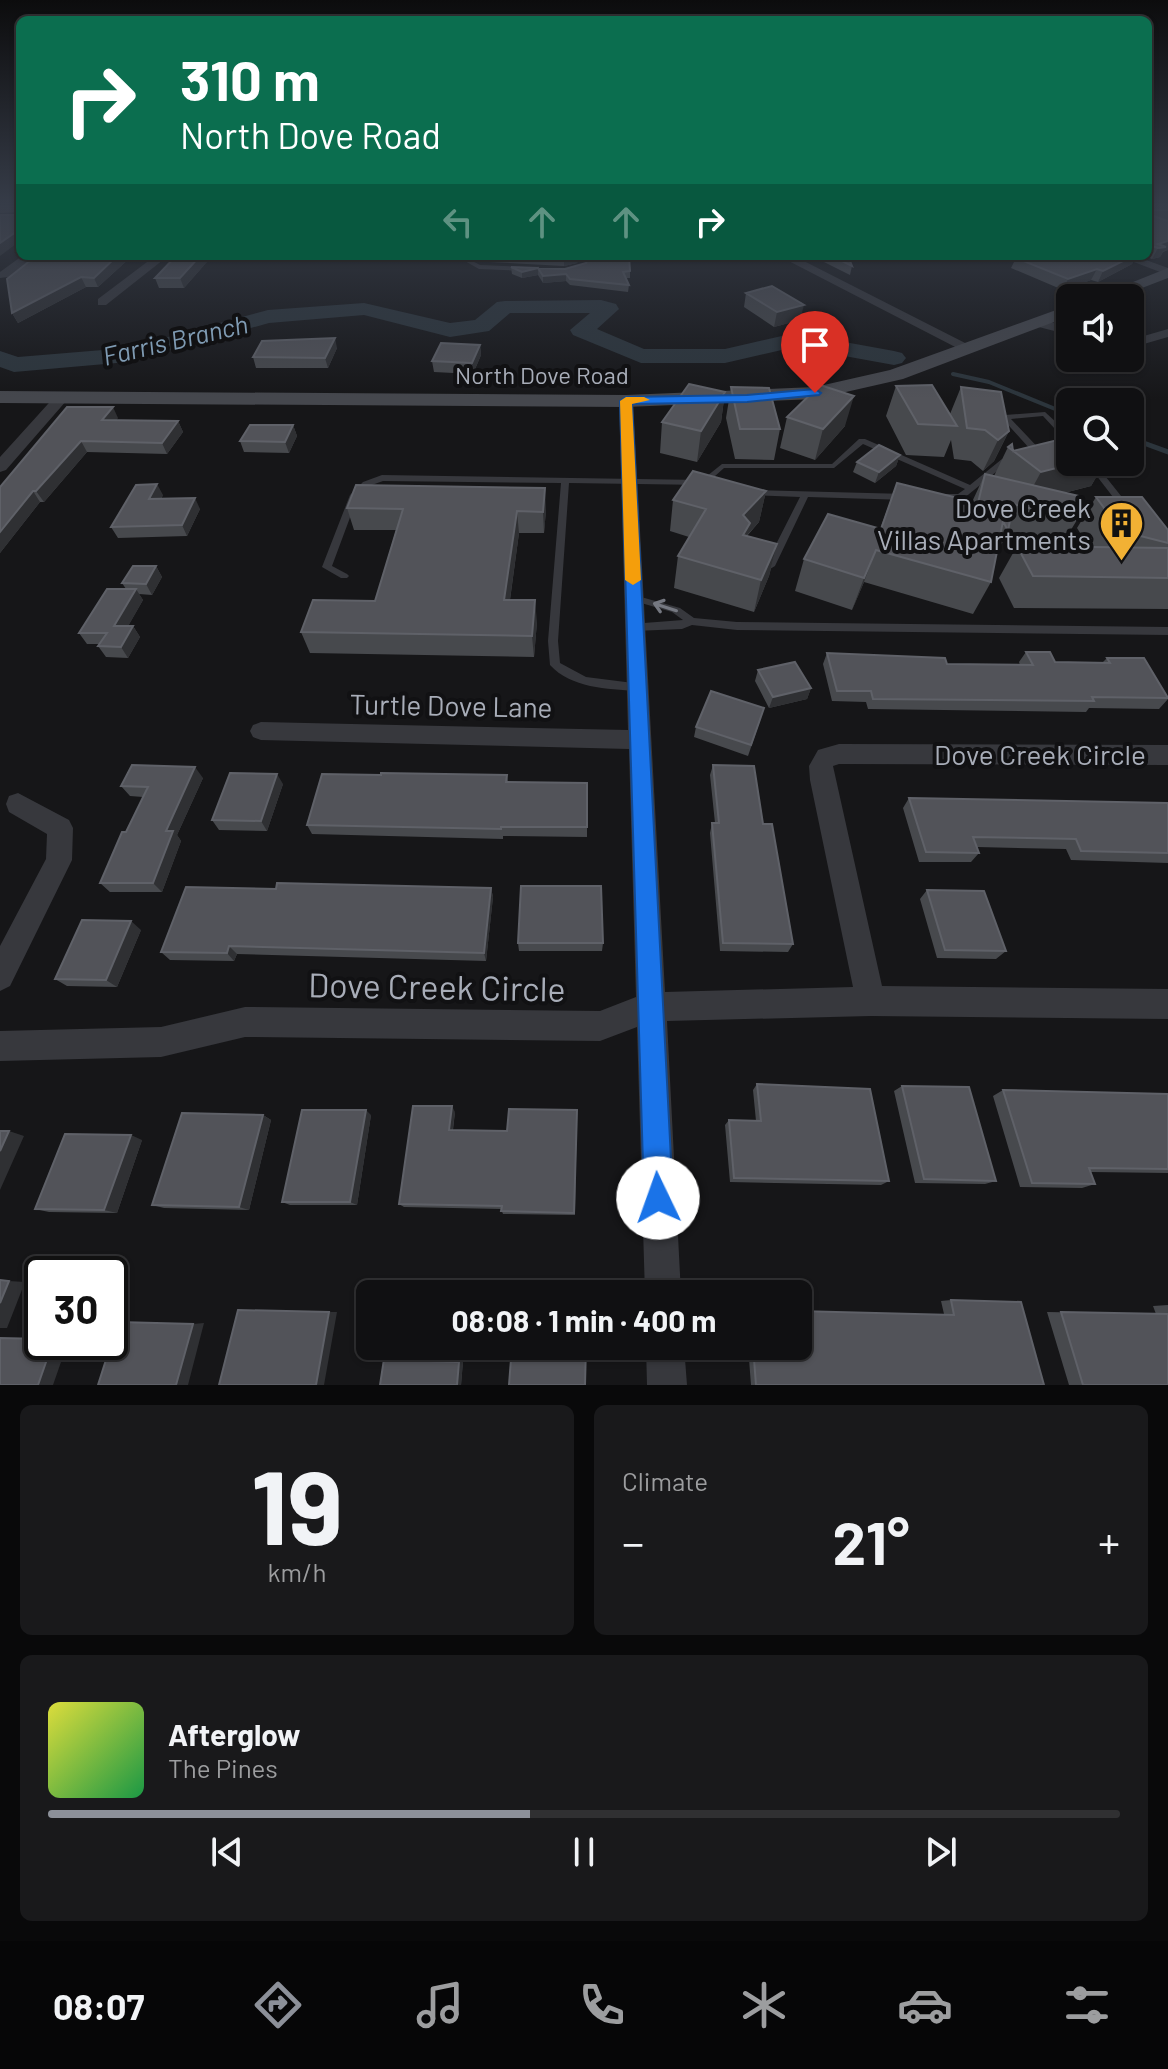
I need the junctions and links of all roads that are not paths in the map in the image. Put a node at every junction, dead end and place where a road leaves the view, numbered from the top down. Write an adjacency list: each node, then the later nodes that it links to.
1 (11, 270): 6 (street)
2 (144, 270): 9 (street)
3 (529, 270): 4 (lane)
4 (536, 270)
5 (812, 270): 15 (street)
6 (4, 275)
7 (1165, 277): 8 (street)
8 (1144, 284)
9 (102, 302)
10 (1056, 315): 11 (street, North Dove Road)
11 (1036, 322): 12 (street); 15 (street, North Dove Road)
12 (1056, 327)
13 (1168, 333): 14 (street)
14 (1144, 343)
15 (968, 348): 18 (street, North Dove Road)
16 (0, 397): 17 (street, North Dove Road)
17 (62, 397): 18 (street, North Dove Road); 24 (street)
18 (626, 401): 26 (street)
19 (1056, 425): 21 (lane)
20 (1056, 456): 21 (lane)
21 (1042, 457): 22 (lane)
22 (1030, 459)
23 (1017, 460): 30 (lane)
24 (0, 467)
25 (1101, 476): 35 (lane)
26 (629, 480): 27 (lane); 28 (lane); 38 (street)
27 (565, 481): 37 (lane); 42 (lane)
28 (705, 482): 29 (lane); 30 (lane)
29 (717, 487)
30 (971, 488): 34 (lane)
31 (744, 493): 32 (lane)
32 (805, 495): 33 (lane); 36 (lane)
33 (920, 497)
34 (933, 497)
35 (1129, 512)
36 (770, 566)
37 (344, 576)
38 (634, 598): 39 (lane, one-way to 38); 40 (street)
39 (691, 621): 40 (lane); 41 (lane)
40 (635, 627): 42 (street)
41 (1168, 631)
42 (637, 687): 44 (street)
43 (261, 731): 44 (street, Turtle Dove Lane)
44 (639, 740): 50 (street)
45 (1168, 755): 48 (street, Dove Creek Circle)
46 (18, 804): 47 (street)
47 (0, 976)
48 (871, 1001): 49 (street, Dove Creek Circle); 50 (street, Dove Creek Circle)
49 (1168, 1004)
50 (650, 1007): 51 (street, Dove Creek Circle); 52 (street)
51 (0, 1046)
52 (662, 1280)
53 (666, 1360): 54 (street)
54 (667, 1385)

